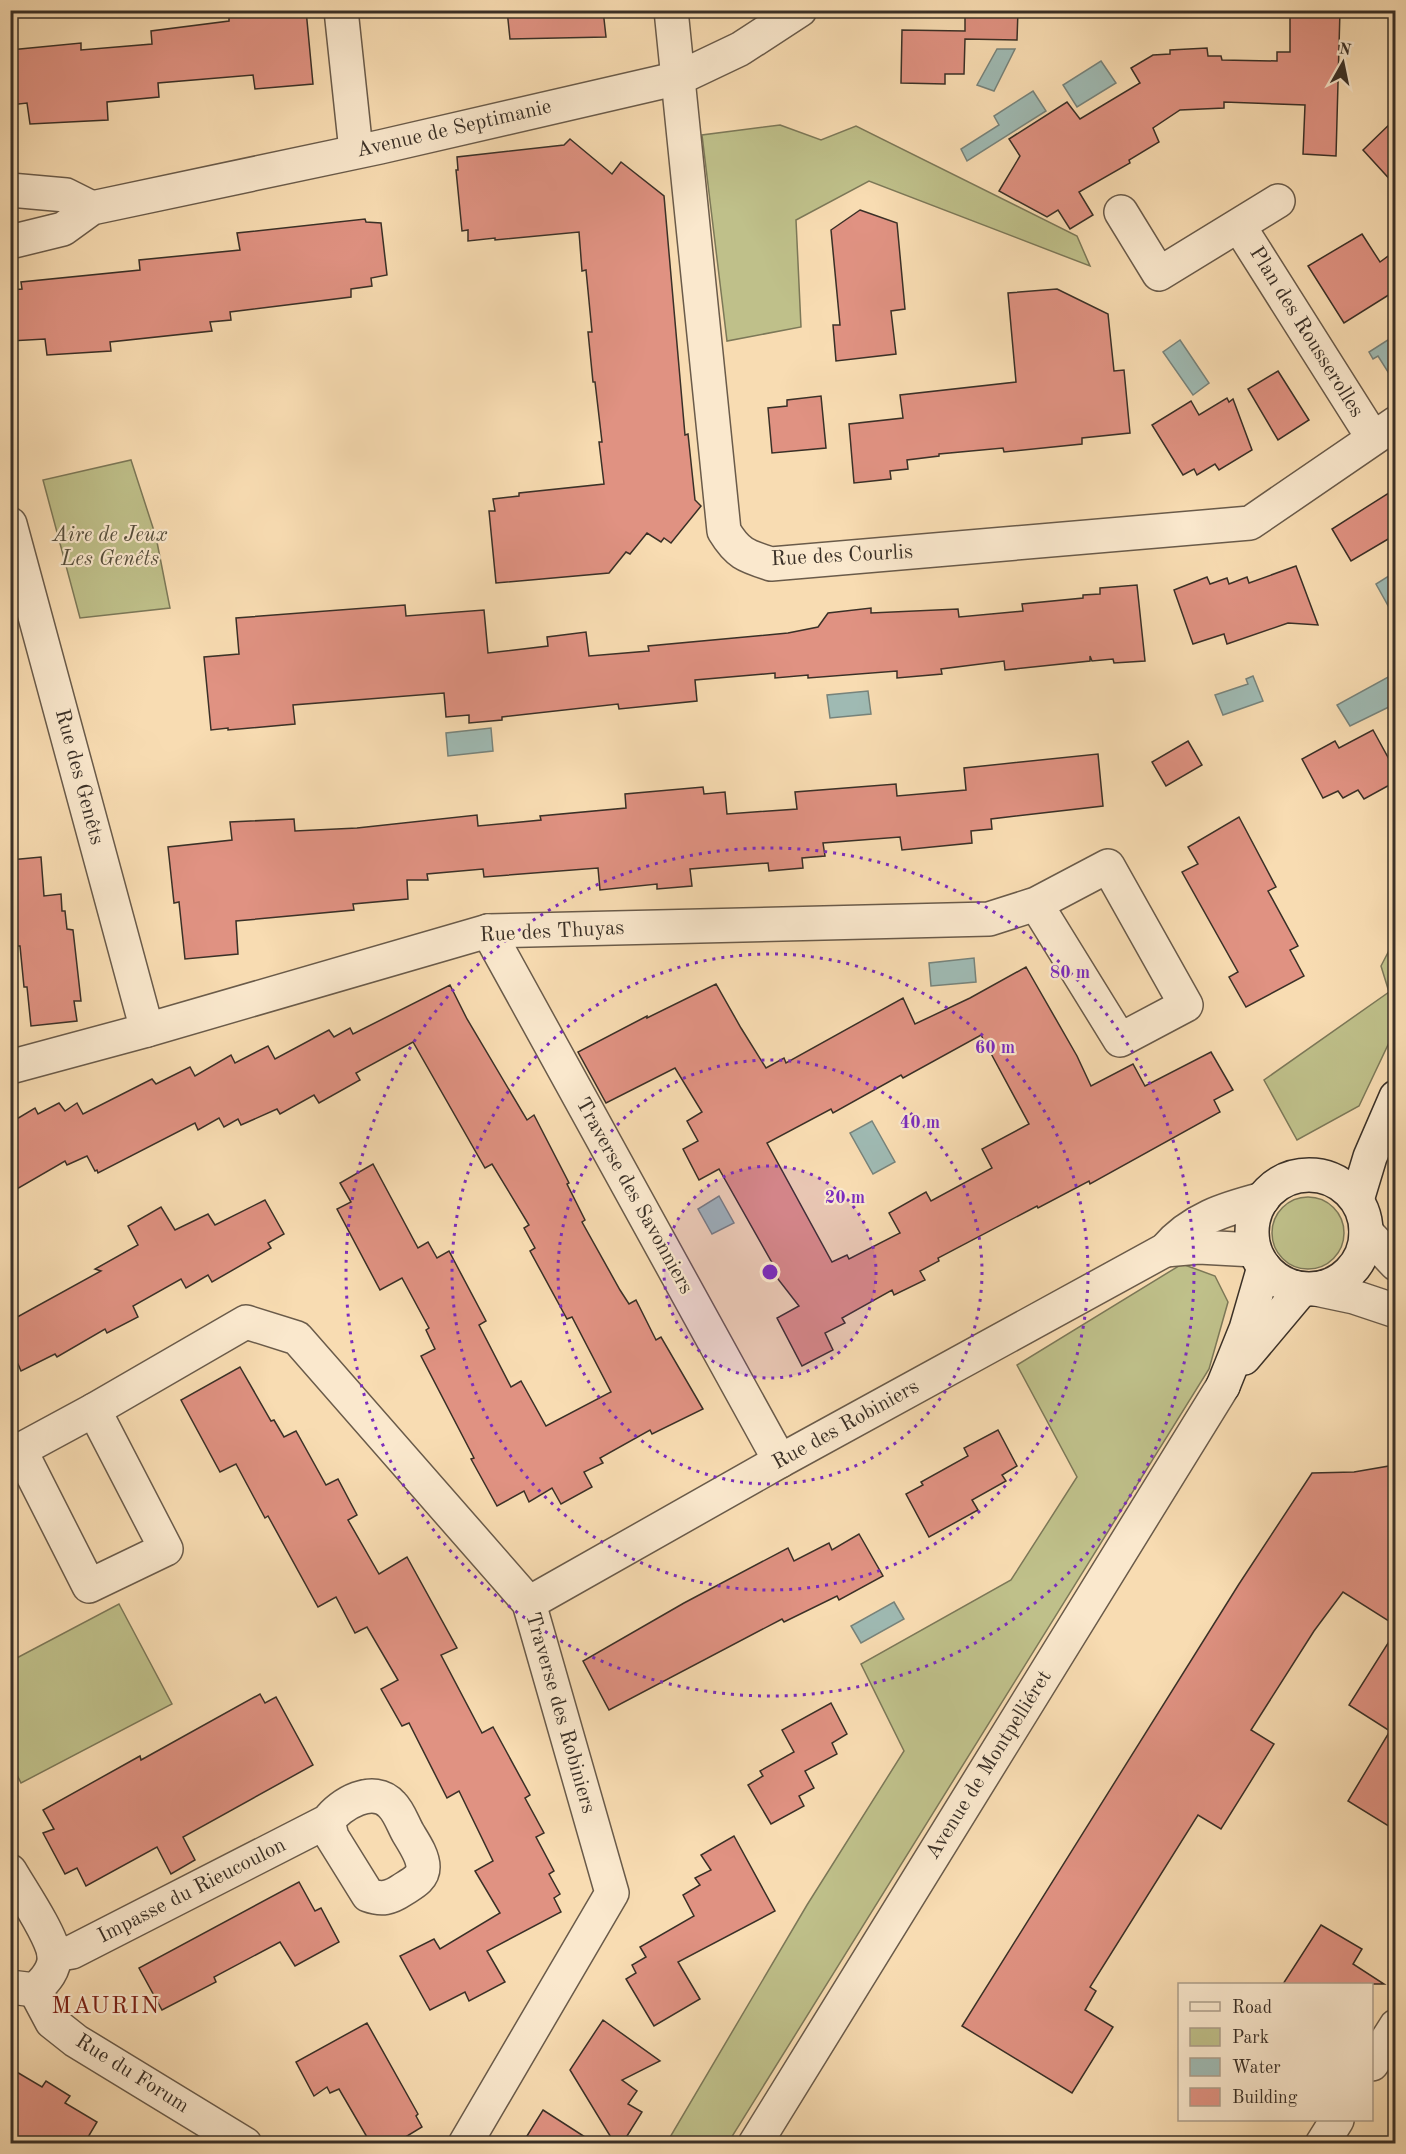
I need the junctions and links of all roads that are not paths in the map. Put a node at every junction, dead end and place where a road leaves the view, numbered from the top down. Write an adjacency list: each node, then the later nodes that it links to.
1 (341, 10): 5 (street)
2 (671, 10): 4 (street, Rue des Courlis)
3 (800, 10): 4 (street, Avenue de Septimanie)
4 (679, 78): 5 (street, Avenue de Septimanie); 12 (street, Rue des Courlis)
5 (356, 151): 8 (street, Avenue de Septimanie)
6 (10, 190): 8 (street)
7 (1278, 201): 10 (street, Plan des Rousserolles)
8 (92, 208): 11 (street, Avenue de Septimanie)
9 (1121, 212): 10 (street, Plan des Rousserolles)
10 (1239, 226): 12 (street, Plan des Rousserolles)
11 (10, 242)
12 (1384, 431)
13 (10, 524): 16 (street, Rue des Genêts)
14 (1036, 904): 14 (street, Rue des Thuyas); 15 (street, Rue des Thuyas)
15 (488, 931): 16 (street, Rue des Thuyas); 30 (street, Traverse des Savonniers)
16 (147, 1030): 17 (street, Rue des Thuyas)
17 (10, 1067)
18 (1391, 1106): 19 (street); 21 (street)
19 (1324, 1177): 20 (street); 21 (street)
20 (1263, 1198): 23 (street, Rue des Robiniers); 24 (street)
21 (1357, 1200): 22 (street)
22 (1366, 1232): 25 (street); 26 (street)
23 (1165, 1250): 24 (street, Rue des Robiniers); 30 (street, Rue des Robiniers)
24 (1259, 1258): 26 (street); 28 (street, Avenue de Montpelliéret)
25 (1395, 1264)
26 (1309, 1289): 27 (street); 28 (street, Avenue de Montpelliéret)
27 (1395, 1311)
28 (1223, 1386): 41 (street, Avenue de Montpelliéret)
29 (94, 1410): 29 (street, Traverse des Robiniers); 31 (street, Traverse des Robiniers)
30 (780, 1461): 31 (street, Rue des Robiniers)
31 (529, 1604): 40 (street, Traverse des Robiniers)
32 (328, 1821): 34 (street, Impasse du Rieucoulon)
33 (10, 1871): 34 (street)
34 (54, 1955): 35 (street)
35 (23, 1989): 39 (street, Rue du Forum)
36 (1395, 2026): 37 (street)
37 (1373, 2061)
38 (1336, 2121): 42 (street)
39 (244, 2143)
40 (465, 2144)
41 (755, 2144)
42 (1322, 2144)

